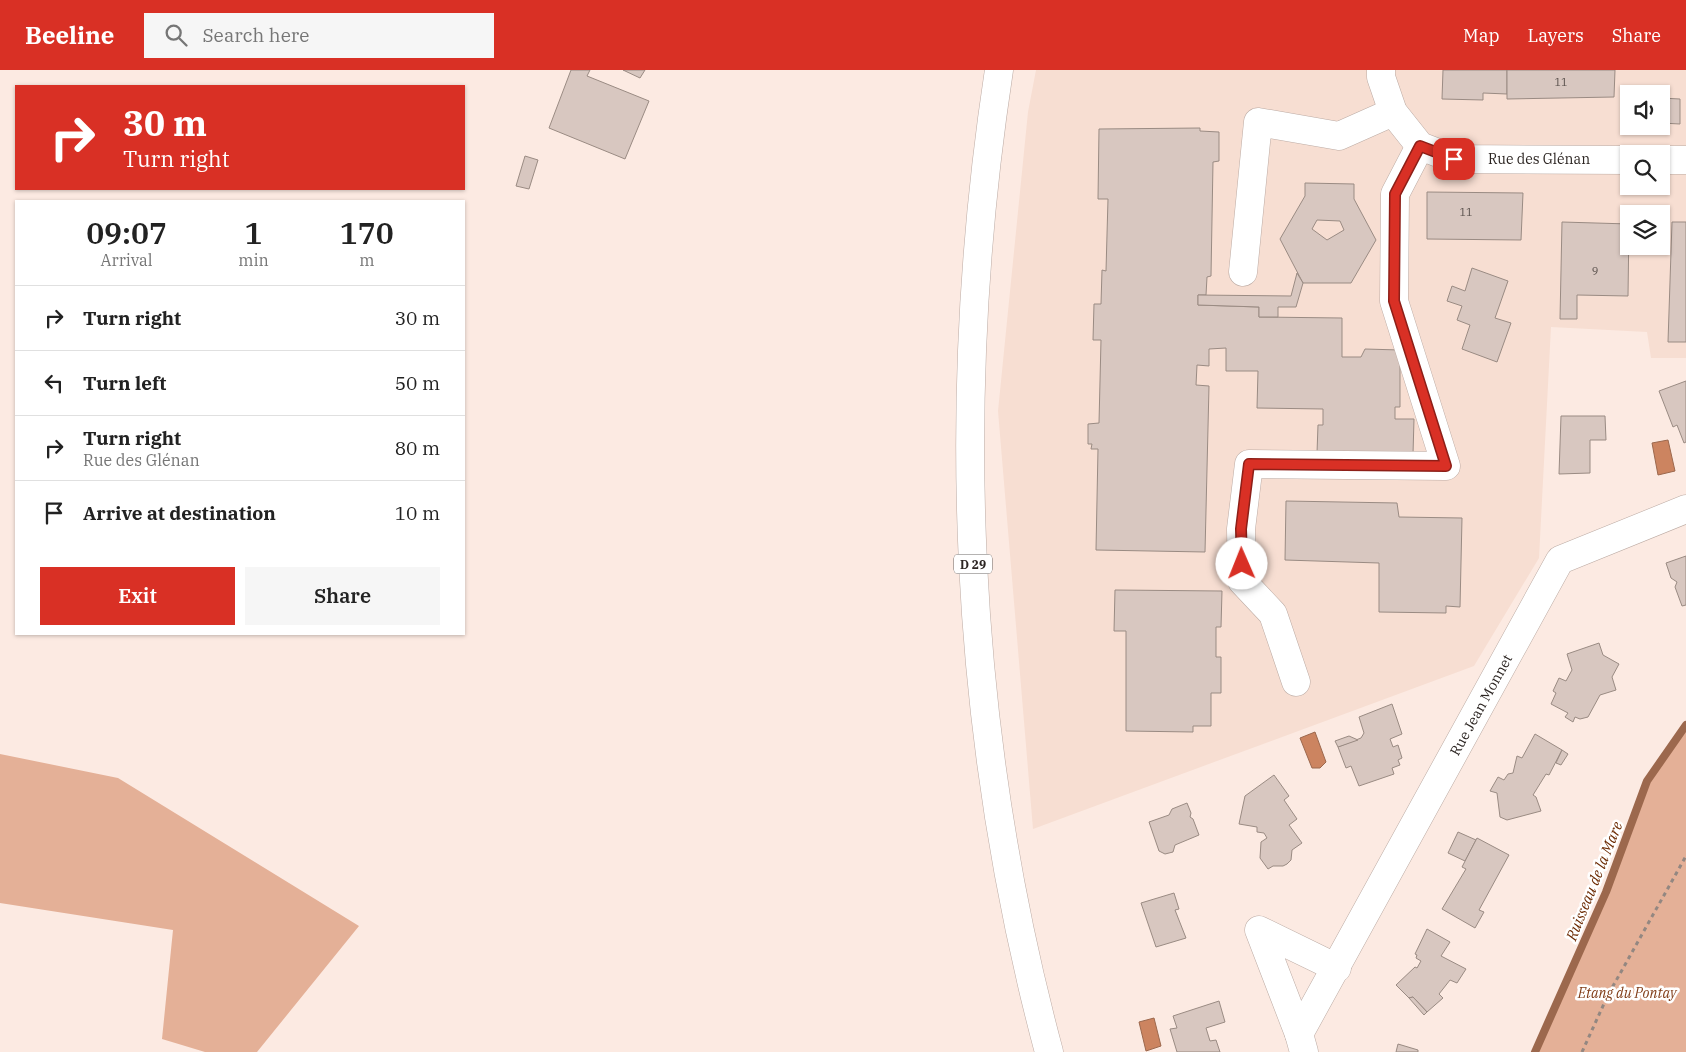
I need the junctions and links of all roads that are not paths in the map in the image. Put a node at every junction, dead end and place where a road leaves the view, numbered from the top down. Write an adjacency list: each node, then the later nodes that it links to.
1 (999, 70): 13 (street, D 29)
2 (1381, 70): 3 (street)
3 (1394, 112): 4 (street); 8 (street)
4 (1420, 146): 5 (street, Rue des Glénan); 10 (street)
5 (1620, 160)
6 (1670, 160): 7 (street)
7 (1686, 160)
8 (1243, 272)
9 (1686, 509): 11 (street, Rue Jean Monnet)
10 (1296, 682)
11 (1337, 968): 12 (street, Rue Jean Monnet); 12 (street, Rue Jean Monnet)
12 (1302, 1043)
13 (1049, 1052)

